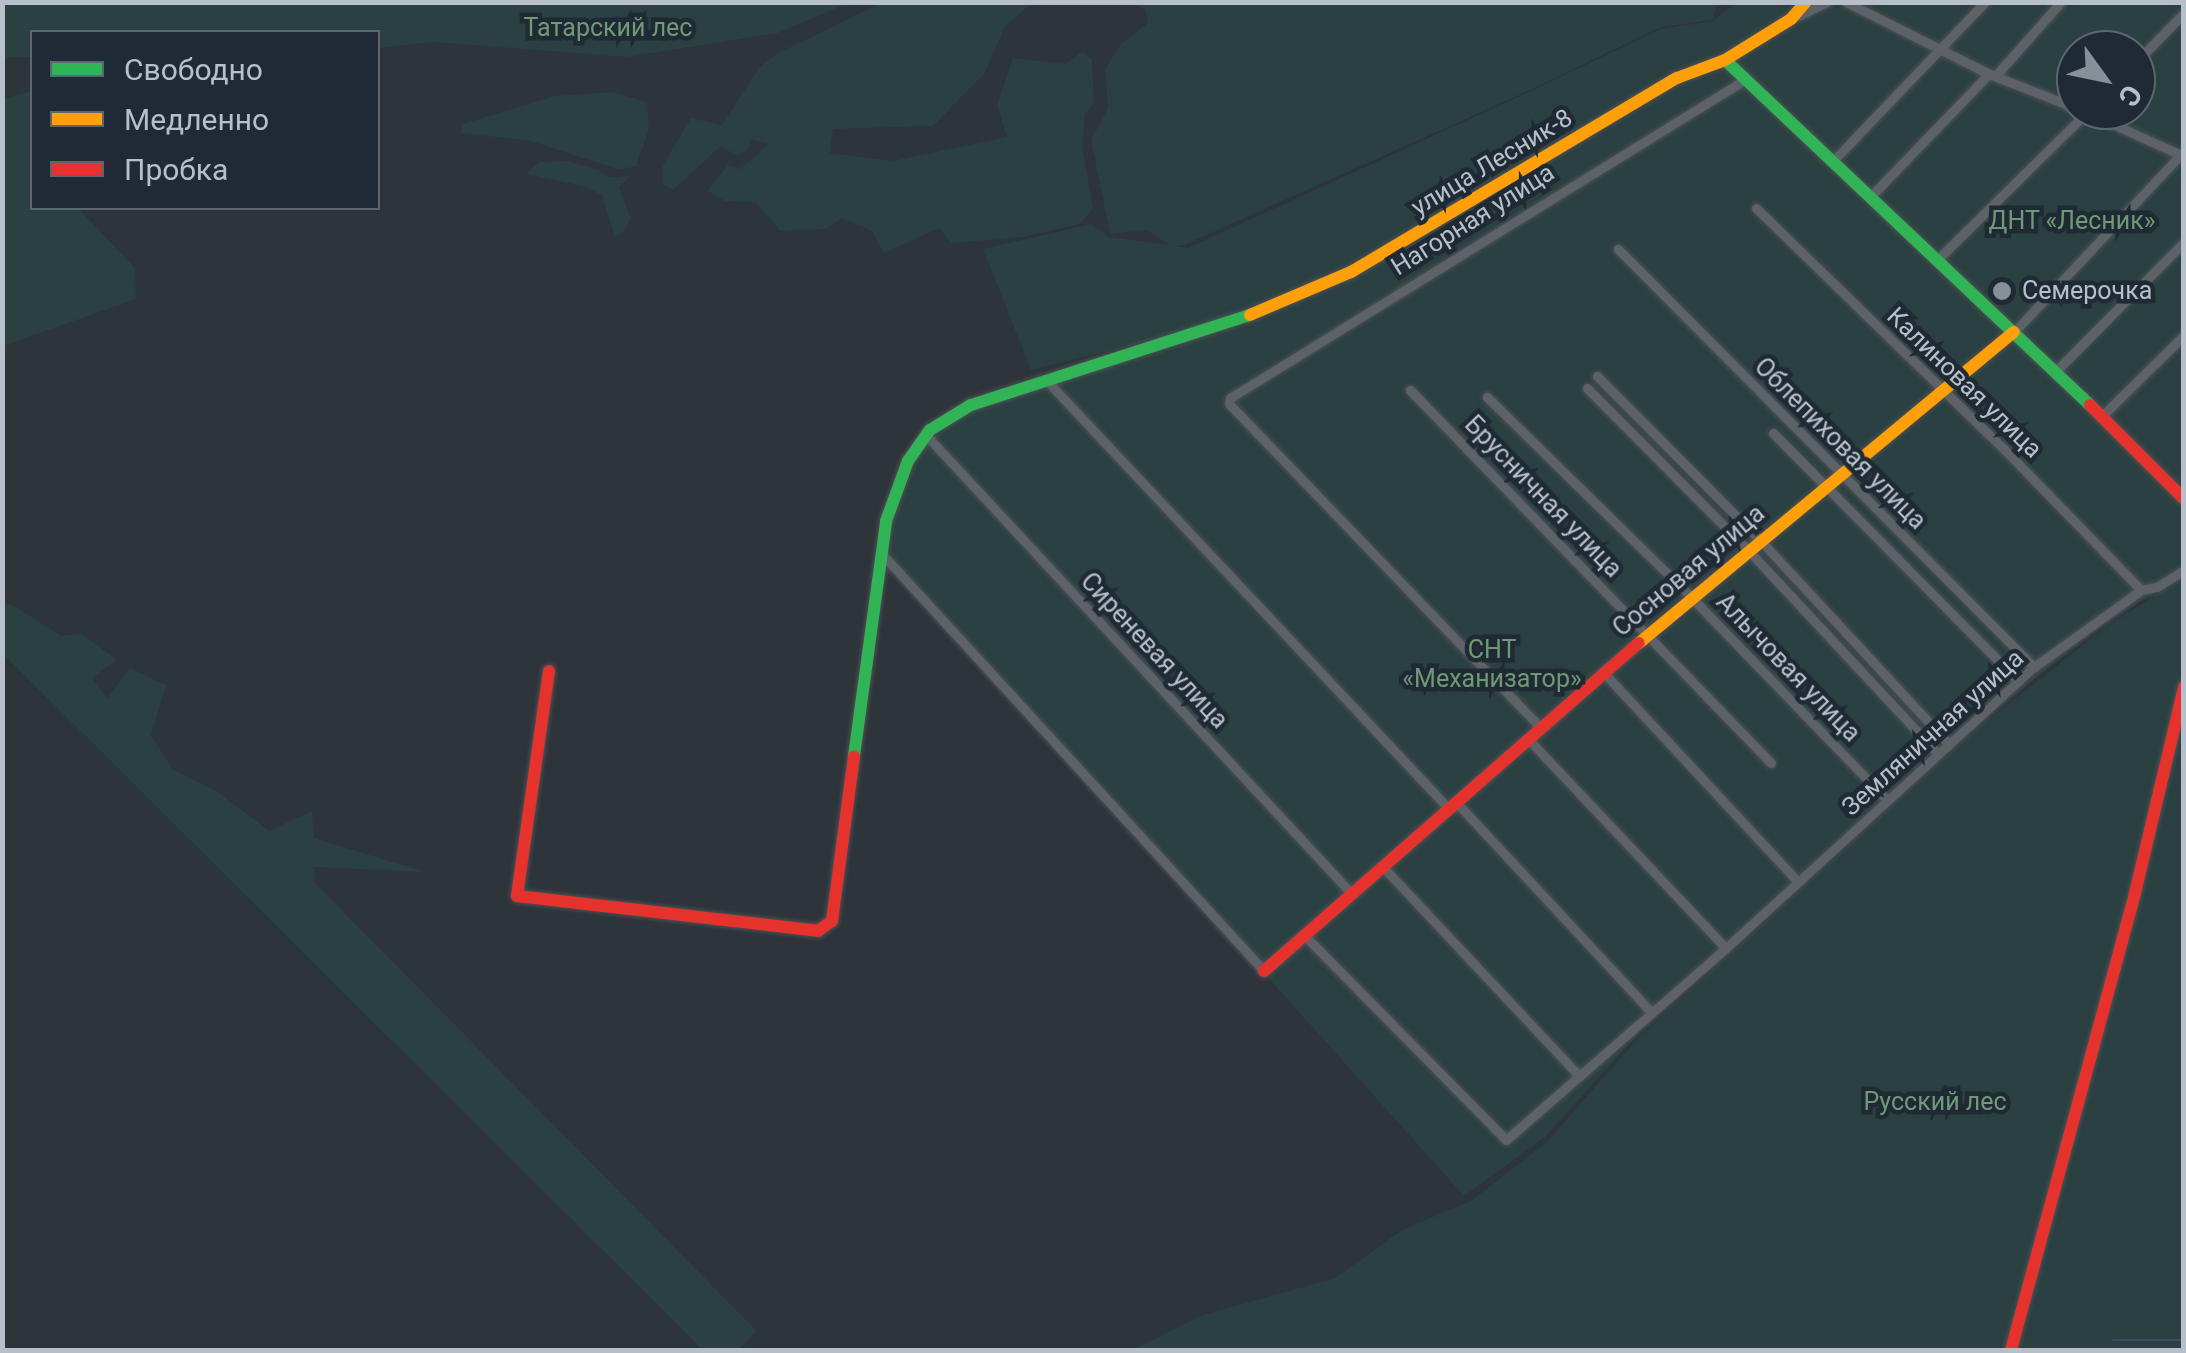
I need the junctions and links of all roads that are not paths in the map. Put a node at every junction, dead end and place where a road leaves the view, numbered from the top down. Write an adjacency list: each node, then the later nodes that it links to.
1 (1806, 2): 7 (street, улица Лесник-8)
2 (1826, 2): 7 (street)
3 (1846, 2): 9 (street)
4 (1986, 2): 9 (street)
5 (2061, 2): 11 (street)
6 (2184, 13): 8 (street)
7 (1791, 19): 10 (street, улица Лесник-8)
8 (2156, 42)
9 (1940, 50): 11 (street); 17 (street)
10 (1726, 60): 12 (street); 27 (street, улица Лесник-8)
11 (1993, 74): 13 (street); 18 (street)
12 (1746, 79): 17 (street); 50 (street, Нагорная улица)
13 (2056, 99)
14 (2064, 130): 22 (street)
15 (2128, 130): 16 (street)
16 (2182, 154): 23 (street)
17 (1833, 161): 18 (street)
18 (1871, 196): 22 (street)
19 (1756, 208): 30 (street, Калиновая улица)
20 (2184, 242): 25 (street)
21 (1618, 249): 35 (street, Облепиховая улица)
22 (1938, 259): 23 (street)
23 (2014, 332): 25 (street); 30 (street, Сосновая улица)
24 (2184, 335): 32 (street)
25 (2056, 371): 32 (street)
26 (1598, 376): 38 (street)
27 (1046, 380): 34 (street, улица Лесник-8); 56 (street)
28 (1587, 388): 39 (street)
29 (1410, 390): 44 (street, Брусничная улица)
30 (1942, 390): 35 (street, Сосновая улица); 42 (street, Калиновая улица)
31 (1486, 397): 43 (street, Алычовая улица)
32 (2102, 416): 37 (street)
33 (1773, 433): 36 (street)
34 (926, 435): 40 (street); 59 (street, Сиреневая улица)
35 (1840, 472): 36 (street, Сосновая улица); 45 (street, Облепиховая улица)
36 (1824, 486): 38 (street, Сосновая улица); 48 (street)
37 (2184, 498)
38 (1760, 540): 39 (street, Сосновая улица); 52 (street)
39 (1748, 550): 43 (street, Сосновая улица); 53 (street)
40 (882, 554): 46 (street); 62 (street)
41 (2184, 570): 42 (street, Земляничная улица)
42 (2141, 590): 45 (street, Земляничная улица)
43 (1692, 598): 44 (street, Сосновая улица); 55 (street, Алычовая улица)
44 (1648, 635): 47 (street, Сосновая улица); 54 (street, Брусничная улица)
45 (2034, 667): 48 (street, Земляничная улица)
46 (549, 671)
47 (1604, 673): 50 (street, Сосновая улица); 58 (street)
48 (2018, 682): 52 (street, Земляничная улица)
49 (2184, 688): 65 (street)
50 (1540, 727): 51 (street, Сосновая улица)
51 (1528, 740): 56 (street, Сосновая улица); 61 (street)
52 (1949, 744): 53 (street, Земляничная улица)
53 (1938, 754): 55 (street, Земляничная улица)
54 (1770, 763)
55 (1887, 800): 58 (street, Земляничная улица)
56 (1452, 806): 57 (street, Сосновая улица); 63 (street)
57 (1383, 867): 59 (street, Сосновая улица); 64 (street)
58 (1798, 882): 61 (street, Земляничная улица)
59 (1352, 894): 60 (street, Сосновая улица)
60 (1305, 936): 62 (street, Сосновая улица); 64 (street, Земляничная улица)
61 (1726, 948): 63 (street, Земляничная улица)
62 (1264, 971)
63 (1650, 1012): 64 (street, Земляничная улица)
64 (1578, 1076)
65 (2011, 1350)

